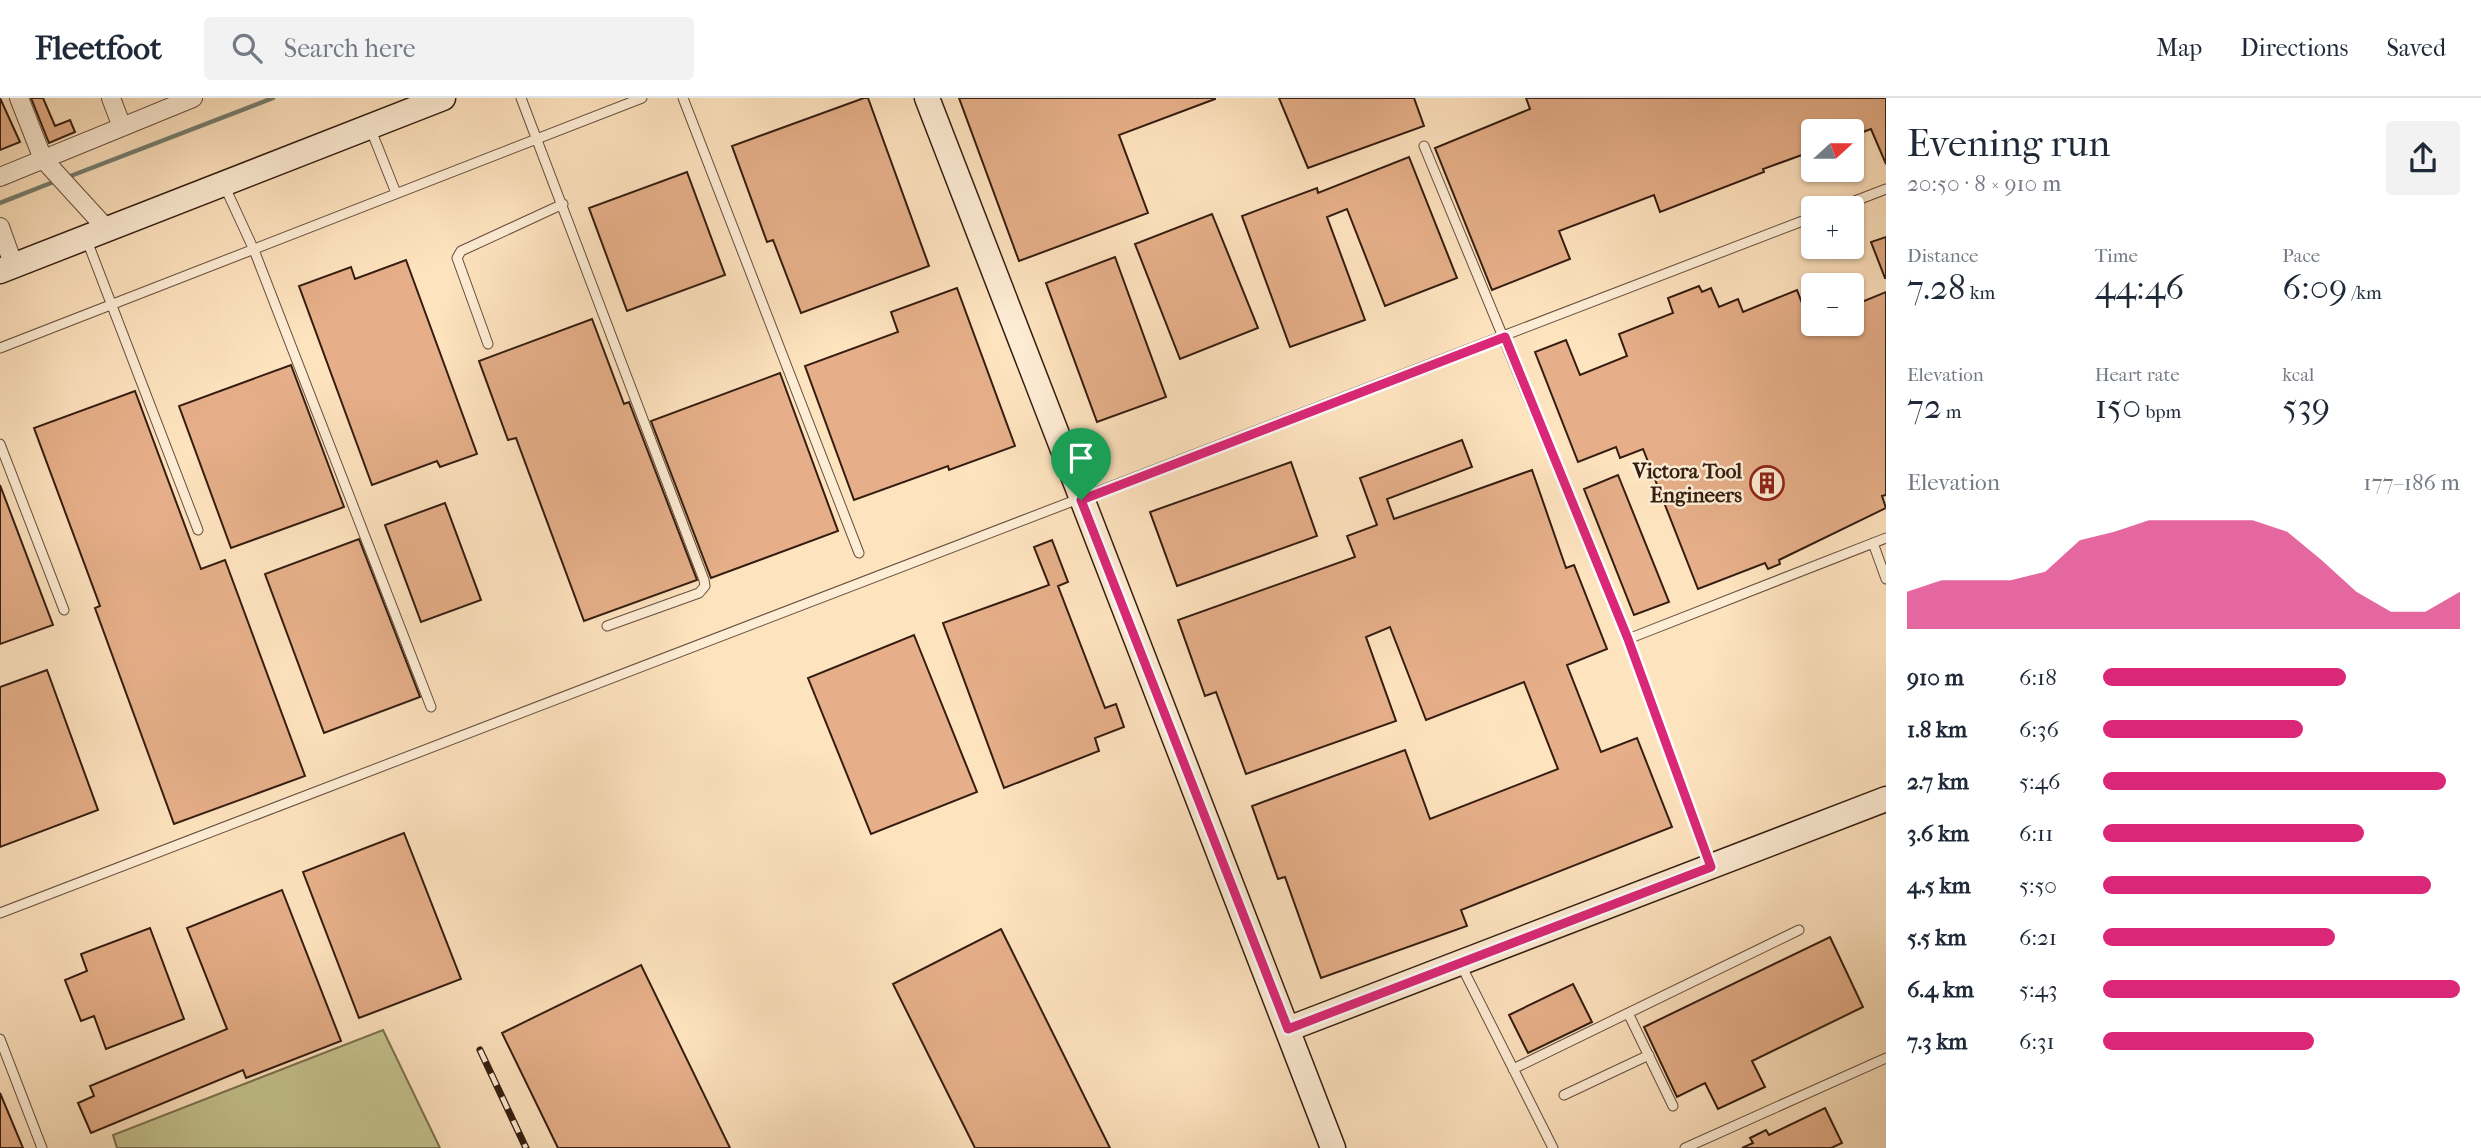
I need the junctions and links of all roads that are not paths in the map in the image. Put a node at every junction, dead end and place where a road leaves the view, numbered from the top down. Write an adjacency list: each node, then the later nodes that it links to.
1 (19, 98): 13 (street)
2 (111, 98): 9 (street)
3 (521, 98): 11 (lane)
4 (642, 98): 11 (lane)
5 (683, 98): 34 (lane)
6 (927, 98): 30 (street)
7 (187, 99): 9 (street)
8 (433, 100): 10 (street)
9 (122, 127): 13 (street)
10 (370, 127): 15 (street); 17 (lane)
11 (537, 138): 17 (lane); 19 (lane)
12 (1423, 146): 26 (lane)
13 (54, 171): 14 (street); 22 (street)
14 (0, 177)
15 (223, 184): 22 (street); 23 (lane)
16 (1886, 189): 18 (lane)
17 (396, 193): 23 (lane)
18 (1864, 197)
19 (563, 204): 27 (lane); 37 (lane)
20 (1801, 222): 26 (lane)
21 (0, 227): 24 (street)
22 (96, 232): 24 (street); 25 (lane)
23 (254, 250): 25 (lane); 39 (lane)
24 (7, 268)
25 (111, 304): 28 (lane); 31 (lane)
26 (1505, 337): 30 (lane); 38 (lane)
27 (488, 344)
28 (0, 348)
29 (0, 444): 36 (lane)
30 (1081, 500): 42 (lane); 46 (street)
31 (198, 530)
32 (1886, 538): 33 (lane)
33 (1873, 543): 35 (lane); 38 (lane)
34 (859, 553)
35 (1886, 579)
36 (64, 610)
37 (607, 626)
38 (1628, 639): 41 (lane)
39 (431, 708)
40 (1886, 799): 41 (street)
41 (1711, 867): 44 (street)
42 (0, 913)
43 (1799, 930): 45 (lane)
44 (1460, 964): 46 (street); 50 (lane)
45 (1628, 1013): 48 (lane); 50 (lane)
46 (1288, 1029): 54 (street)
47 (0, 1040): 53 (lane)
48 (1649, 1055): 51 (lane); 52 (lane)
49 (1886, 1058): 56 (lane)
50 (1513, 1069): 55 (lane)
51 (1564, 1095)
52 (1673, 1106)
53 (42, 1148)
54 (1333, 1148)
55 (1553, 1148)
56 (1685, 1148)

